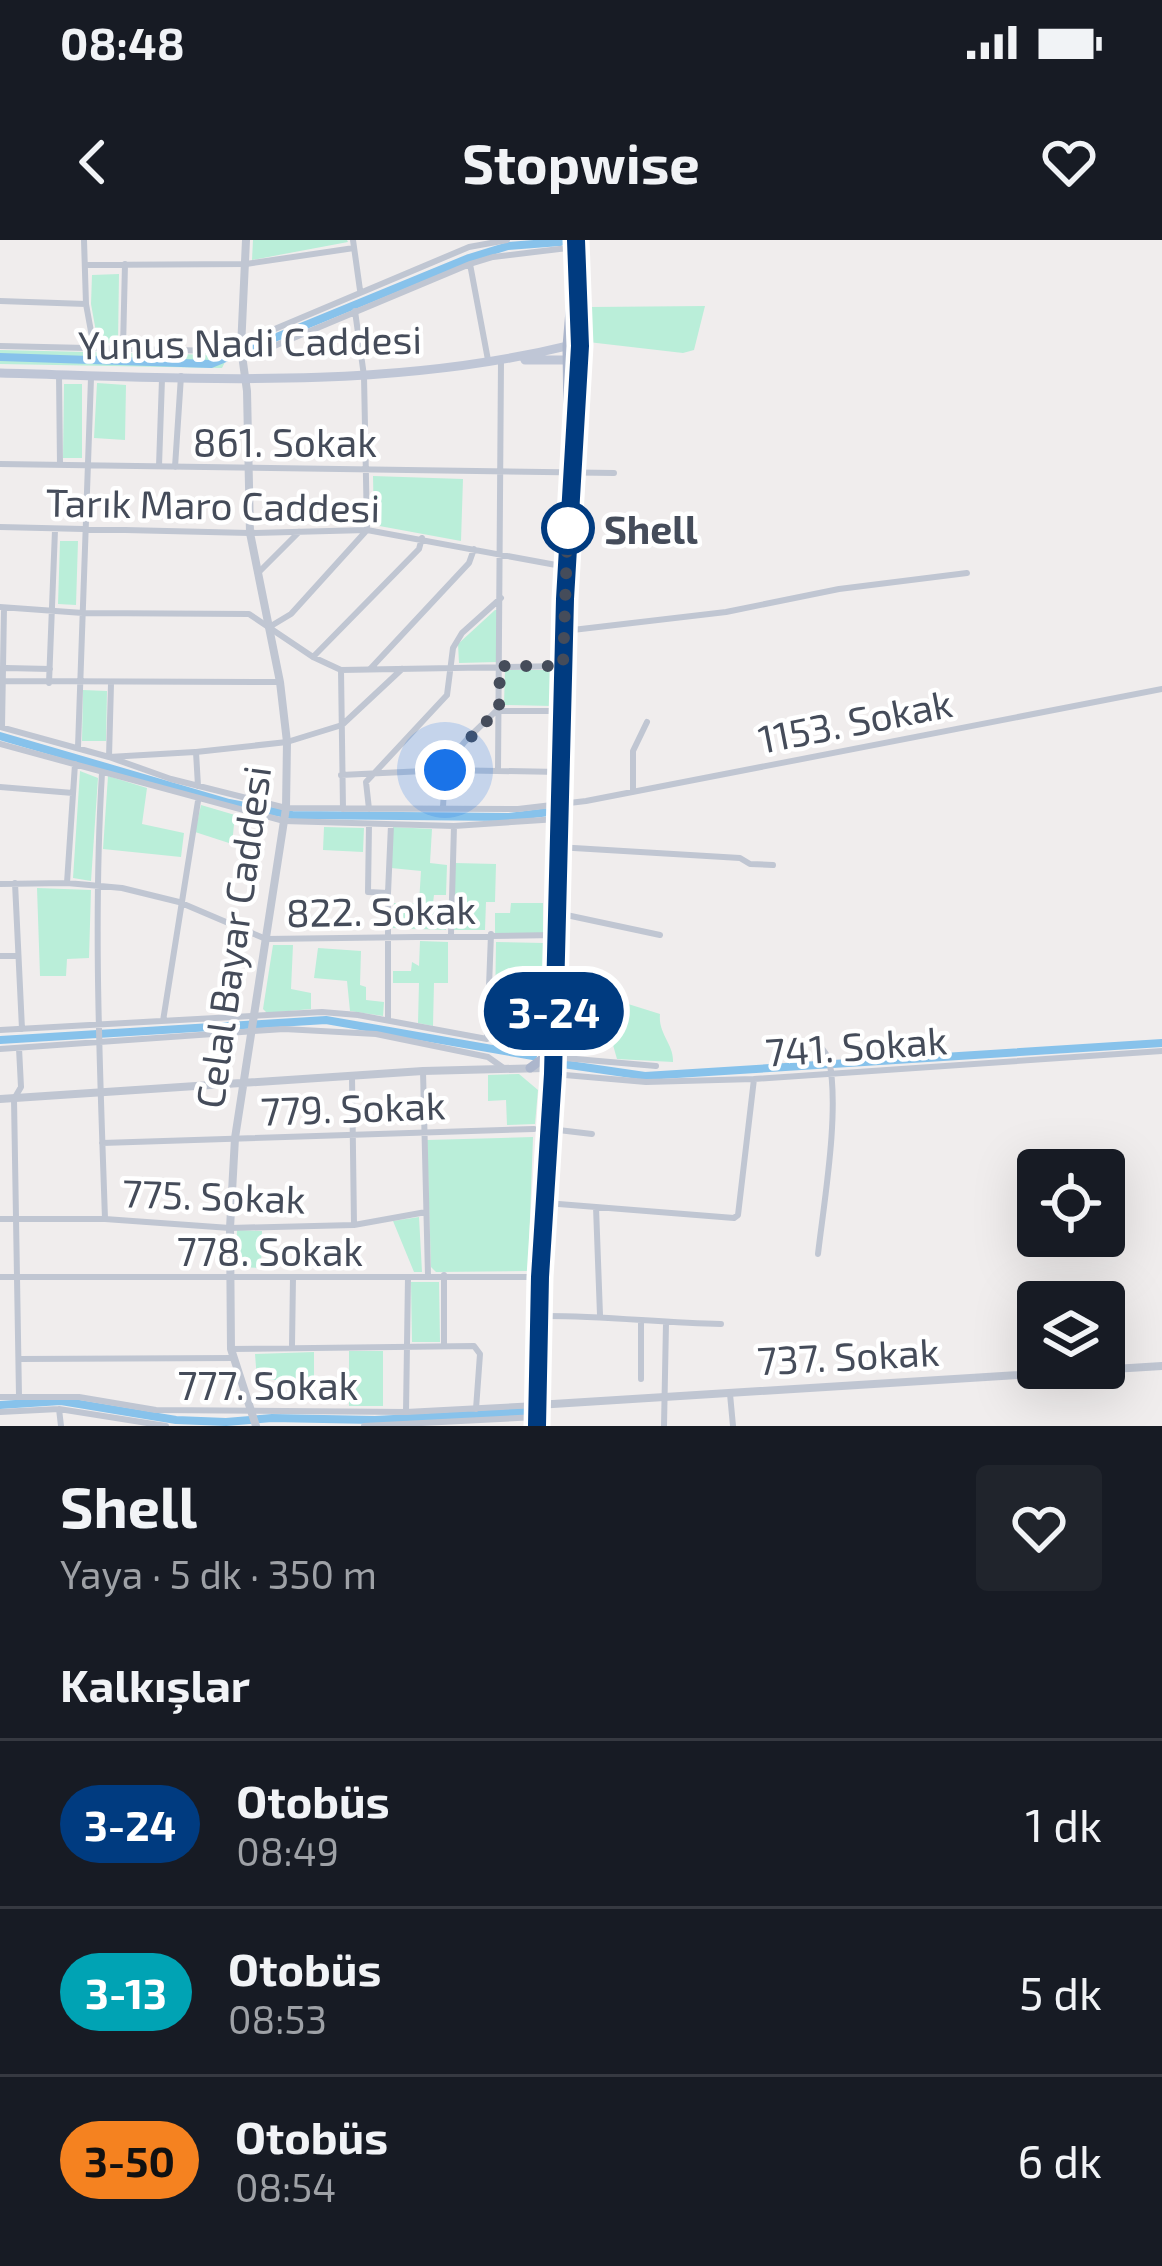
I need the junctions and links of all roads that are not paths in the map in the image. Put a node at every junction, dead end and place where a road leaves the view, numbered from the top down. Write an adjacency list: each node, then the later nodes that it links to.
1 (85, 240): 10 (street)
2 (246, 240): 8 (street, Celal Bayar Caddesi)
3 (508, 240): 4 (street)
4 (468, 243): 11 (street)
5 (576, 243): 9 (street); 15 (main road); 18 (main road)
6 (353, 244): 8 (street); 11 (street)
7 (125, 264): 8 (street); 10 (street); 20 (street)
8 (246, 264): 21 (street, Celal Bayar Caddesi)
9 (470, 264): 14 (street); 25 (street)
10 (85, 265): 13 (street)
11 (360, 290): 21 (street)
12 (0, 301): 13 (street)
13 (86, 304): 19 (street)
14 (356, 311): 21 (street); 31 (street)
15 (568, 325): 17 (main road); 22 (main road)
16 (0, 346): 19 (street)
17 (567, 346): 18 (main road); 22 (main road, Yunus Nadi Caddesi); 23 (main road)
18 (580, 346): 23 (main road)
19 (94, 348): 20 (street)
20 (123, 348): 21 (street)
21 (242, 353): 32 (street, Celal Bayar Caddesi)
22 (548, 355): 23 (main road, Yunus Nadi Caddesi); 24 (main road, Yunus Nadi Caddesi); 33 (main road)
23 (573, 360): 33 (main road); 43 (main road)
24 (501, 361): 25 (main road, Yunus Nadi Caddesi); 41 (street)
25 (488, 362): 31 (main road, Yunus Nadi Caddesi)
26 (0, 373): 27 (main road, Yunus Nadi Caddesi)
27 (59, 374): 28 (main road, Yunus Nadi Caddesi); 36 (street)
28 (92, 374): 29 (main road, Yunus Nadi Caddesi); 35 (street)
29 (162, 376): 30 (main road, Yunus Nadi Caddesi); 37 (street)
30 (181, 376): 32 (main road, Yunus Nadi Caddesi); 38 (street)
31 (364, 376): 32 (main road, Yunus Nadi Caddesi); 40 (street)
32 (245, 377): 39 (street, Celal Bayar Caddesi)
33 (567, 384): 43 (main road)
34 (0, 464): 36 (street, 861. Sokak)
35 (89, 464): 36 (street, 861. Sokak); 37 (street, 861. Sokak); 48 (street)
36 (60, 465)
37 (160, 466): 38 (street, 861. Sokak)
38 (175, 467): 39 (street, 861. Sokak)
39 (249, 468): 40 (street, 861. Sokak); 49 (street, Celal Bayar Caddesi)
40 (368, 468): 41 (street, 861. Sokak); 47 (street)
41 (503, 471): 43 (street, 861. Sokak); 52 (street)
42 (614, 473): 43 (street, 861. Sokak)
43 (570, 474): 53 (main road)
44 (0, 527): 45 (street, Tarık Maro Caddesi)
45 (55, 529): 48 (street, Tarık Maro Caddesi); 58 (street)
46 (302, 529): 47 (street, Tarık Maro Caddesi); 49 (street, Tarık Maro Caddesi); 55 (street)
47 (367, 530): 50 (street, Tarık Maro Caddesi); 60 (street)
48 (86, 531): 49 (street, Tarık Maro Caddesi); 59 (street)
49 (250, 533): 55 (street, Celal Bayar Caddesi)
50 (422, 538): 51 (street, Tarık Maro Caddesi); 62 (street)
51 (474, 549): 52 (street, Tarık Maro Caddesi); 69 (street)
52 (500, 554): 53 (street, Tarık Maro Caddesi); 56 (street)
53 (567, 567): 61 (main road)
54 (967, 573): 61 (street)
55 (256, 575): 60 (street, Celal Bayar Caddesi)
56 (501, 598): 63 (street); 67 (street)
57 (2, 608): 58 (street); 66 (street)
58 (53, 611): 59 (street); 68 (street)
59 (83, 613): 60 (street); 74 (street)
60 (269, 627): 62 (street); 73 (street, Celal Bayar Caddesi)
61 (564, 631): 64 (main road)
62 (313, 657): 70 (street)
63 (500, 666): 64 (street); 67 (street); 77 (street)
64 (563, 666): 78 (main road)
65 (405, 667): 67 (street); 69 (street); 80 (street)
66 (5, 668): 68 (street); 71 (street)
67 (450, 668): 92 (street)
68 (50, 669): 72 (street)
69 (370, 669): 70 (street)
70 (340, 670): 80 (street)
71 (5, 681): 72 (street); 81 (street)
72 (50, 682): 74 (street)
73 (280, 682): 75 (street); 82 (street, Celal Bayar Caddesi)
74 (80, 684): 75 (street); 84 (street)
75 (111, 684): 86 (street)
76 (1162, 689): 96 (street, 1153. Sokak)
77 (499, 709): 78 (street); 88 (street); 89 (street)
78 (561, 711): 91 (main road)
79 (647, 722): 96 (street)
80 (342, 725): 82 (street); 93 (street)
81 (1, 727): 84 (street, 1153. Sokak)
82 (287, 742): 85 (street); 101 (street, Celal Bayar Caddesi)
83 (0, 744): 87 (street)
84 (78, 747): 86 (street, 1153. Sokak)
85 (196, 752): 86 (street); 94 (street)
86 (109, 757): 94 (street, 1153. Sokak)
87 (75, 764): 90 (street); 97 (street)
88 (445, 770): 89 (street); 92 (street); 100 (street)
89 (498, 771): 91 (street)
90 (103, 772): 98 (street); 114 (street)
91 (560, 772): 99 (main road)
92 (373, 773): 93 (street); 103 (street)
93 (340, 775): 102 (street)
94 (198, 786): 101 (street, 1153. Sokak)
95 (0, 787): 97 (street)
96 (633, 792): 99 (street, 1153. Sokak)
97 (73, 793): 111 (street)
98 (198, 800): 105 (street); 117 (street)
99 (559, 804): 100 (street, 1153. Sokak); 104 (main road)
100 (443, 807): 103 (street, 1153. Sokak)
101 (286, 808): 102 (street, 1153. Sokak); 105 (street, Celal Bayar Caddesi)
102 (343, 808): 103 (street, 1153. Sokak)
103 (369, 808)
104 (558, 819): 108 (street); 109 (main road)
105 (284, 821): 106 (street); 124 (street, Celal Bayar Caddesi)
106 (369, 824): 107 (street); 115 (street)
107 (391, 824): 108 (street); 115 (street)
108 (454, 826): 119 (street)
109 (557, 847): 110 (street); 116 (main road)
110 (773, 865)
111 (68, 883): 113 (street, 822. Sokak); 114 (street, 822. Sokak)
112 (0, 884): 113 (street, 822. Sokak)
113 (15, 884): 126 (street)
114 (95, 884): 117 (street, 822. Sokak); 130 (street)
115 (388, 893): 121 (street)
116 (556, 898): 118 (main road); 122 (main road)
117 (179, 902): 124 (street, 822. Sokak); 129 (street)
118 (557, 913): 122 (main road); 123 (street)
119 (451, 934): 120 (street, 822. Sokak); 121 (street, 822. Sokak)
120 (491, 934): 122 (street, 822. Sokak); 128 (street)
121 (388, 935): 124 (street, 822. Sokak); 128 (street)
122 (554, 935): 139 (main road)
123 (660, 935)
124 (266, 939): 127 (street, Celal Bayar Caddesi)
125 (0, 956): 126 (street)
126 (17, 956): 131 (street)
127 (254, 1016): 128 (street); 129 (street); 133 (street, Celal Bayar Caddesi)
128 (388, 1020)
129 (163, 1021): 130 (street)
130 (101, 1023): 131 (street); 135 (street)
131 (22, 1029): 132 (street)
132 (0, 1030)
133 (251, 1031): 135 (street, 779. Sokak); 142 (street, 779. Sokak); 147 (street, Celal Bayar Caddesi)
134 (812, 1037): 144 (street)
135 (101, 1040): 136 (street, 779. Sokak); 148 (street)
136 (19, 1048): 137 (street, 779. Sokak); 150 (street)
137 (0, 1049)
138 (1162, 1051): 144 (street, 741. Sokak)
139 (549, 1066): 140 (street); 141 (main road); 142 (street); 146 (street, 741. Sokak); 152 (main road); 166 (main road)
140 (656, 1066)
141 (530, 1067): 142 (street)
142 (505, 1069): 143 (street)
143 (423, 1071): 145 (street); 153 (street)
144 (830, 1075): 146 (street, 741. Sokak); 167 (street)
145 (352, 1077): 147 (street); 155 (street)
146 (754, 1079): 159 (street)
147 (244, 1085): 148 (street); 156 (street, Celal Bayar Caddesi)
148 (102, 1092): 150 (street); 157 (street)
149 (0, 1099): 150 (street)
150 (14, 1099): 163 (street)
151 (534, 1129): 153 (street, 779. Sokak)
152 (550, 1129): 154 (street); 158 (main road)
153 (424, 1130): 155 (street, 779. Sokak); 160 (street)
154 (592, 1134)
155 (354, 1137): 156 (street, 779. Sokak); 164 (street)
156 (235, 1138): 157 (street, 779. Sokak); 165 (street, Celal Bayar Caddesi)
157 (102, 1143): 161 (street)
158 (547, 1203): 159 (street); 166 (main road)
159 (596, 1207): 176 (street)
160 (426, 1212): 164 (street, 775. Sokak); 170 (street)
161 (105, 1219): 163 (street, 775. Sokak); 165 (street, 775. Sokak)
162 (0, 1220): 163 (street, 775. Sokak)
163 (18, 1220): 172 (street)
164 (354, 1225): 165 (street, 775. Sokak)
165 (230, 1228): 169 (street, Celal Bayar Caddesi)
166 (541, 1252): 175 (main road)
167 (818, 1254)
168 (444, 1275): 170 (street, 778. Sokak); 175 (street, 778. Sokak); 182 (street)
169 (231, 1276): 172 (street, 778. Sokak); 173 (street, 778. Sokak); 184 (street, Celal Bayar Caddesi)
170 (428, 1276): 174 (street, 778. Sokak)
171 (0, 1277): 172 (street, 778. Sokak)
172 (20, 1277): 185 (street)
173 (293, 1277): 174 (street, 778. Sokak); 181 (street)
174 (408, 1277): 183 (street)
175 (540, 1277): 177 (main road)
176 (600, 1315): 177 (street); 178 (street)
177 (538, 1316): 198 (main road)
178 (641, 1322): 179 (street); 187 (street)
179 (666, 1323): 180 (street); 191 (street)
180 (721, 1324)
181 (292, 1346): 183 (street); 184 (street)
182 (444, 1346): 183 (street); 194 (street)
183 (407, 1347): 197 (street)
184 (233, 1353): 185 (street); 193 (street, Celal Bayar Caddesi)
185 (20, 1359): 189 (street)
186 (1162, 1366): 188 (street, 737. Sokak)
187 (641, 1379)
188 (730, 1392): 191 (street, 737. Sokak); 206 (street)
189 (19, 1396): 190 (street, 777. Sokak); 195 (street, 777. Sokak)
190 (0, 1397)
191 (664, 1399): 198 (street, 737. Sokak); 205 (street)
192 (59, 1408): 196 (street); 200 (street); 201 (street)
193 (251, 1409): 195 (street, 777. Sokak); 197 (street, 777. Sokak); 203 (street, Celal Bayar Caddesi)
194 (476, 1409): 197 (street, 777. Sokak); 198 (street, 777. Sokak)
195 (156, 1410): 200 (street)
196 (0, 1412)
197 (406, 1412)
198 (537, 1416): 199 (street)
199 (458, 1424): 204 (street)
200 (155, 1425): 202 (street)
201 (61, 1426)
202 (166, 1426)
203 (256, 1426)
204 (364, 1426)
205 (664, 1426)
206 (733, 1426)

